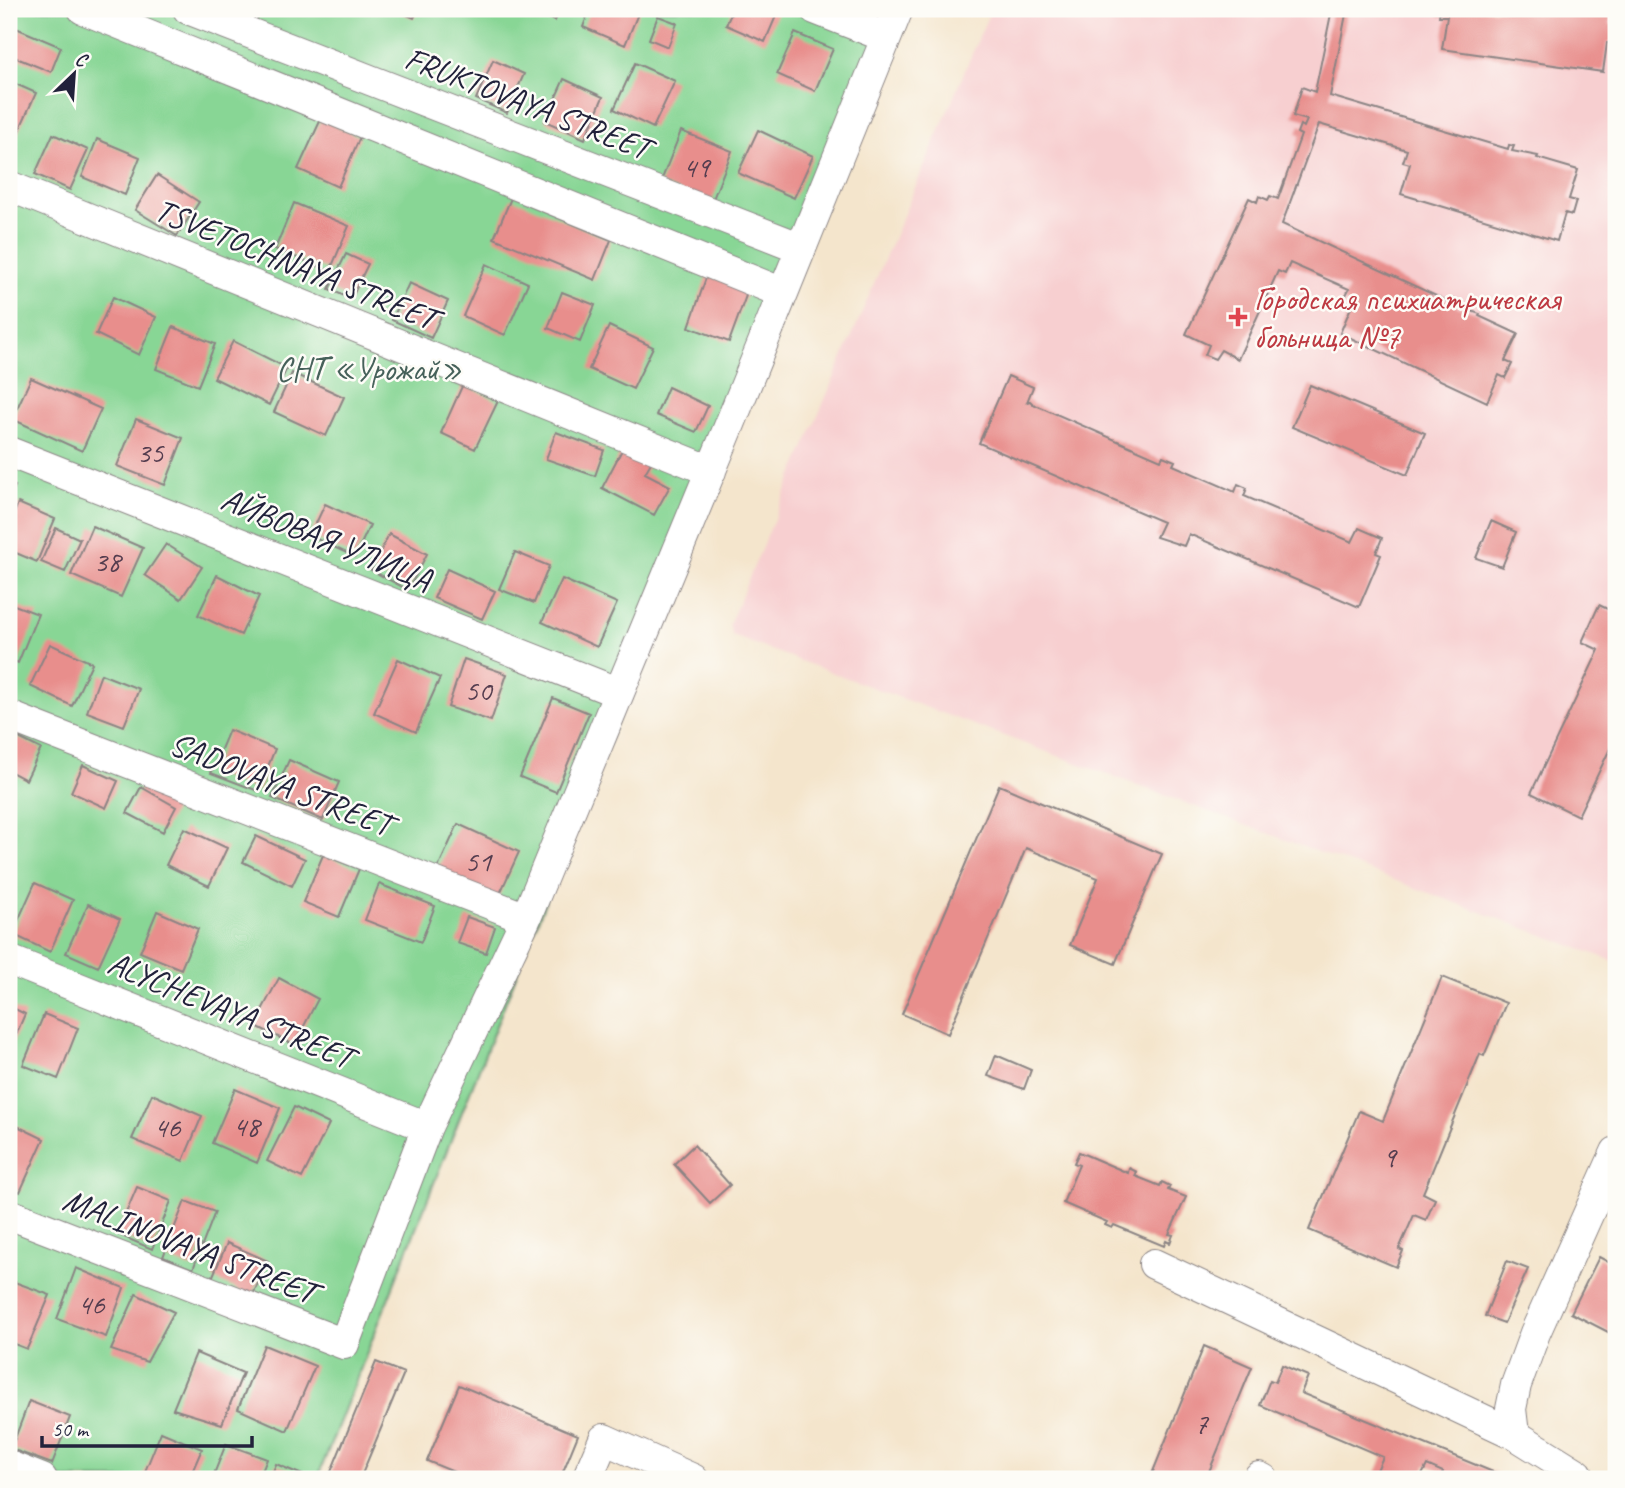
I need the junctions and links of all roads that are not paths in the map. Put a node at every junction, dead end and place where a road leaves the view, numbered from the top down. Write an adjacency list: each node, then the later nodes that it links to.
1 (83, 9): 8 (street)
2 (188, 9): 7 (street, FRUKTOVAYA STREET)
3 (815, 9): 5 (street)
4 (898, 9): 5 (street)
5 (886, 37): 7 (street)
6 (9, 186): 10 (street, TSVETOCHNAYA STREET)
7 (801, 248): 8 (street)
8 (783, 293): 10 (street)
9 (9, 452): 11 (street, АЙВОВАЯ УЛИЦА)
10 (711, 471): 11 (street)
11 (619, 693): 13 (street)
12 (9, 716): 13 (street, SADOVAYA STREET)
13 (526, 918): 15 (street)
14 (9, 960): 15 (street, ALYCHEVAYA STREET)
15 (426, 1128): 17 (street, MALINOVAYA STREET)
16 (1616, 1152): 19 (street)
17 (9, 1214)
18 (1154, 1264): 19 (street)
19 (1514, 1434): 21 (street)
20 (9, 1466): 22 (street)
21 (1581, 1478)
22 (42, 1479)
23 (587, 1479): 24 (street)
24 (693, 1479)

